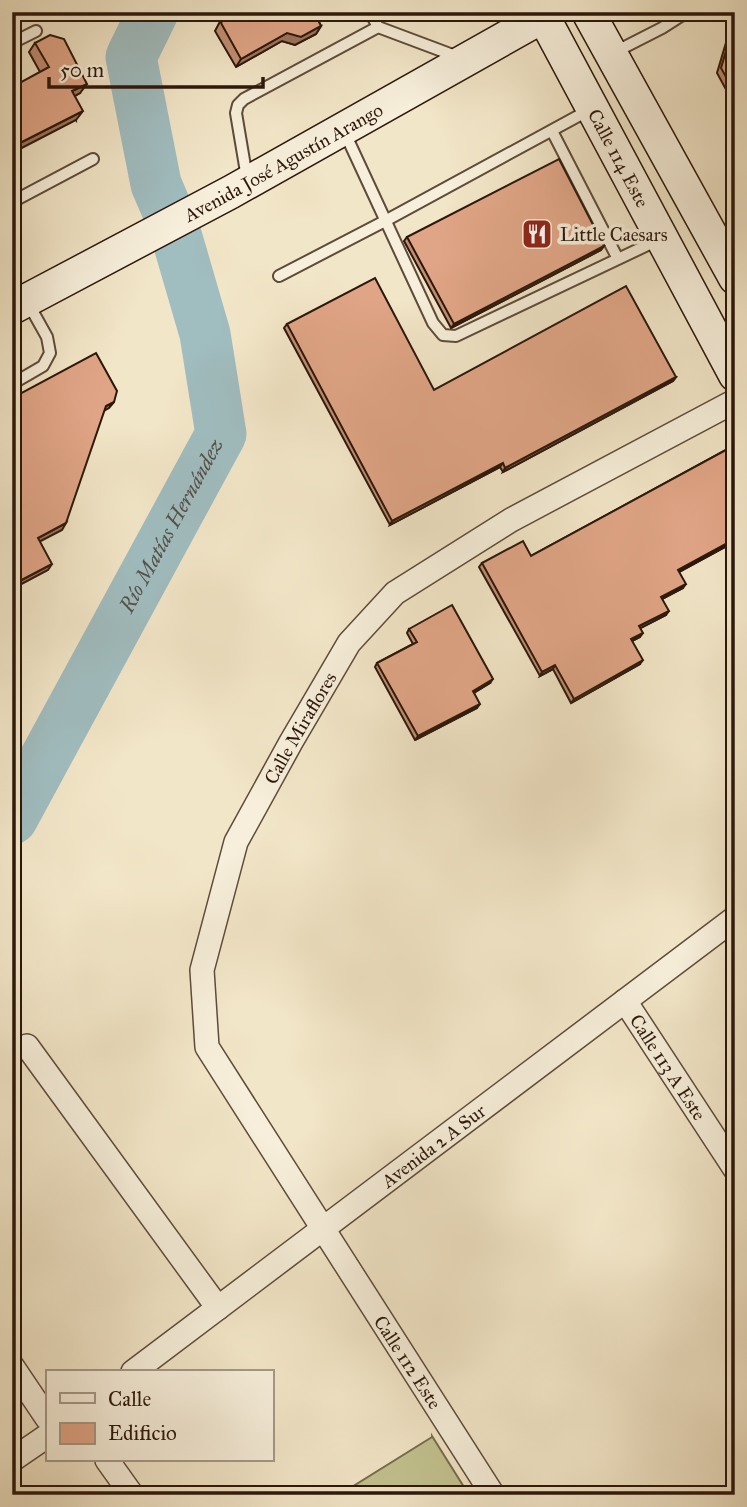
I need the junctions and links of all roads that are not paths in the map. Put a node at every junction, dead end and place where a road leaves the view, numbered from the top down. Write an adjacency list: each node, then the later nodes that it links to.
1 (370, 12): 5 (lane)
2 (588, 12): 8 (street)
3 (687, 12): 8 (lane)
4 (547, 14): 9 (street, Avenida José Agustín Arango); 10 (street, Calle 114 Este)
5 (378, 27): 9 (lane); 14 (lane)
6 (36, 31): 7 (lane)
7 (12, 43)
8 (611, 54): 20 (street)
9 (466, 60): 11 (street, Avenida José Agustín Arango)
10 (592, 109): 12 (lane); 17 (street, Calle 114 Este)
11 (343, 129): 14 (street, Avenida José Agustín Arango); 16 (lane)
12 (552, 131): 16 (lane); 18 (lane)
13 (93, 159): 15 (lane)
14 (239, 187): 21 (street, Avenida José Agustín Arango)
15 (12, 202)
16 (386, 221): 18 (lane); 19 (lane)
17 (662, 238): 18 (lane); 22 (street, Calle 114 Este)
18 (618, 259)
19 (279, 276)
20 (735, 278)
21 (19, 304): 23 (lane)
22 (735, 374)
23 (12, 384)
24 (735, 401): 29 (street, Calle Miraflores)
25 (735, 918): 26 (street, Avenida 2 A Sur)
26 (625, 1002): 28 (street, Calle 113 A Este); 29 (street, Avenida 2 A Sur)
27 (27, 1046): 30 (street)
28 (735, 1169)
29 (322, 1229): 30 (street, Avenida 2 A Sur); 38 (street, Calle 112 Este)
30 (218, 1308): 32 (street, Avenida 2 A Sur)
31 (12, 1366): 33 (street)
32 (135, 1370)
33 (46, 1417)
34 (46, 1437): 35 (street)
35 (12, 1460)
36 (108, 1462): 37 (street)
37 (132, 1495)
38 (493, 1495)

